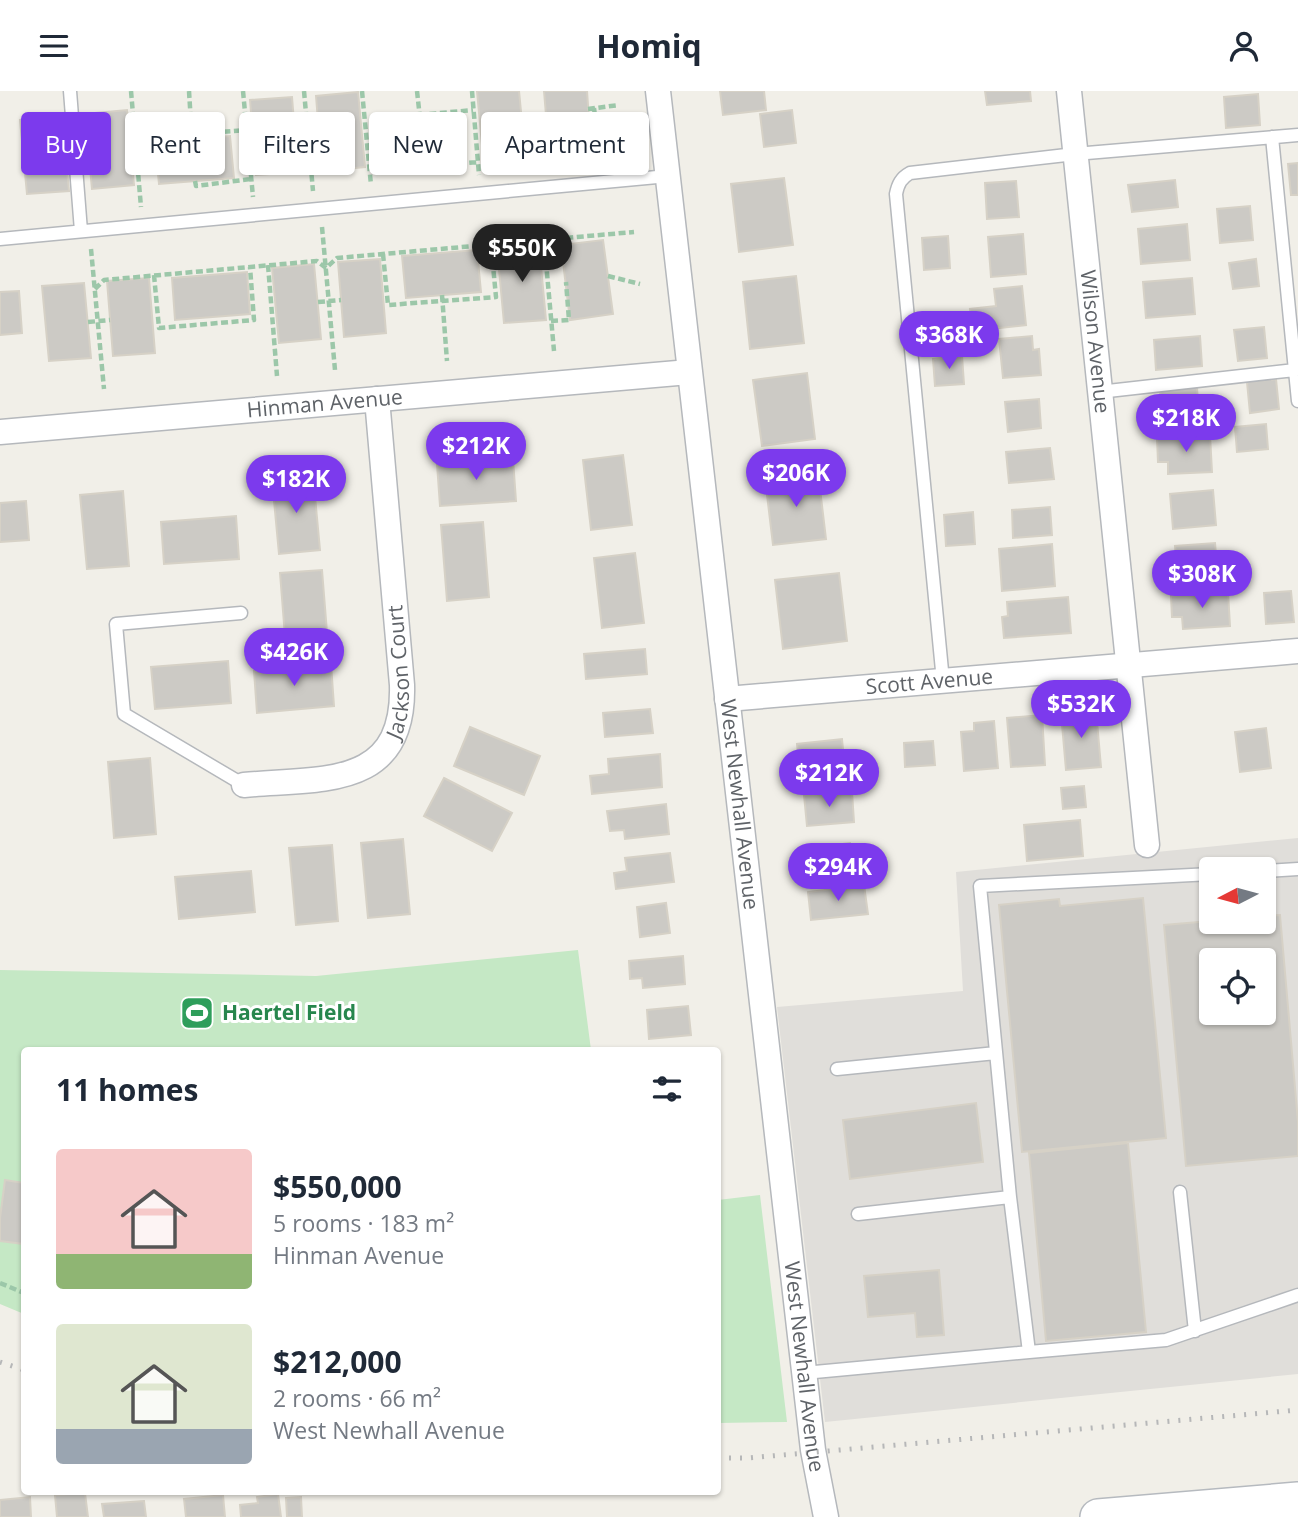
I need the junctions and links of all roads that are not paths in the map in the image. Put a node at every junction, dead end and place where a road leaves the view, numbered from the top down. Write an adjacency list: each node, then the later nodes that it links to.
1 (70, 91): 8 (lane)
2 (659, 91): 7 (street, West Newhall Avenue)
3 (1069, 91): 6 (street, Wilson Avenue)
4 (1298, 135): 5 (lane)
5 (1272, 137): 6 (lane); 10 (lane)
6 (1075, 154): 12 (street, Wilson Avenue); 19 (lane)
7 (668, 176): 8 (lane); 11 (street, West Newhall Avenue)
8 (81, 231): 9 (lane)
9 (0, 239)
10 (1295, 370): 12 (lane); 14 (lane)
11 (689, 372): 13 (street, Hinman Avenue); 20 (street, West Newhall Avenue)
12 (1099, 392): 18 (street, Wilson Avenue)
13 (377, 399): 15 (street, Hinman Avenue); 21 (street, Jackson Court)
14 (1298, 401)
15 (0, 432)
16 (241, 613): 21 (lane)
17 (1298, 651): 18 (street, Scott Avenue)
18 (1128, 666): 19 (street, Scott Avenue); 22 (street, Wilson Avenue)
19 (943, 681): 20 (street, Scott Avenue)
20 (727, 699): 34 (street, West Newhall Avenue)
21 (244, 785)
22 (1147, 845)
23 (1298, 869): 24 (lane)
24 (1276, 870)
25 (1199, 875): 26 (lane)
26 (996, 1053): 27 (lane); 29 (lane)
27 (837, 1069)
28 (1180, 1192): 32 (lane)
29 (1010, 1197): 30 (lane); 33 (lane)
30 (858, 1214)
31 (1298, 1295): 32 (lane)
32 (1195, 1331): 33 (lane)
33 (1029, 1352): 34 (lane)
34 (804, 1373): 37 (street, West Newhall Avenue)
35 (1298, 1500): 36 (street)
36 (1205, 1513): 38 (street)
37 (826, 1517)
38 (1098, 1517)

